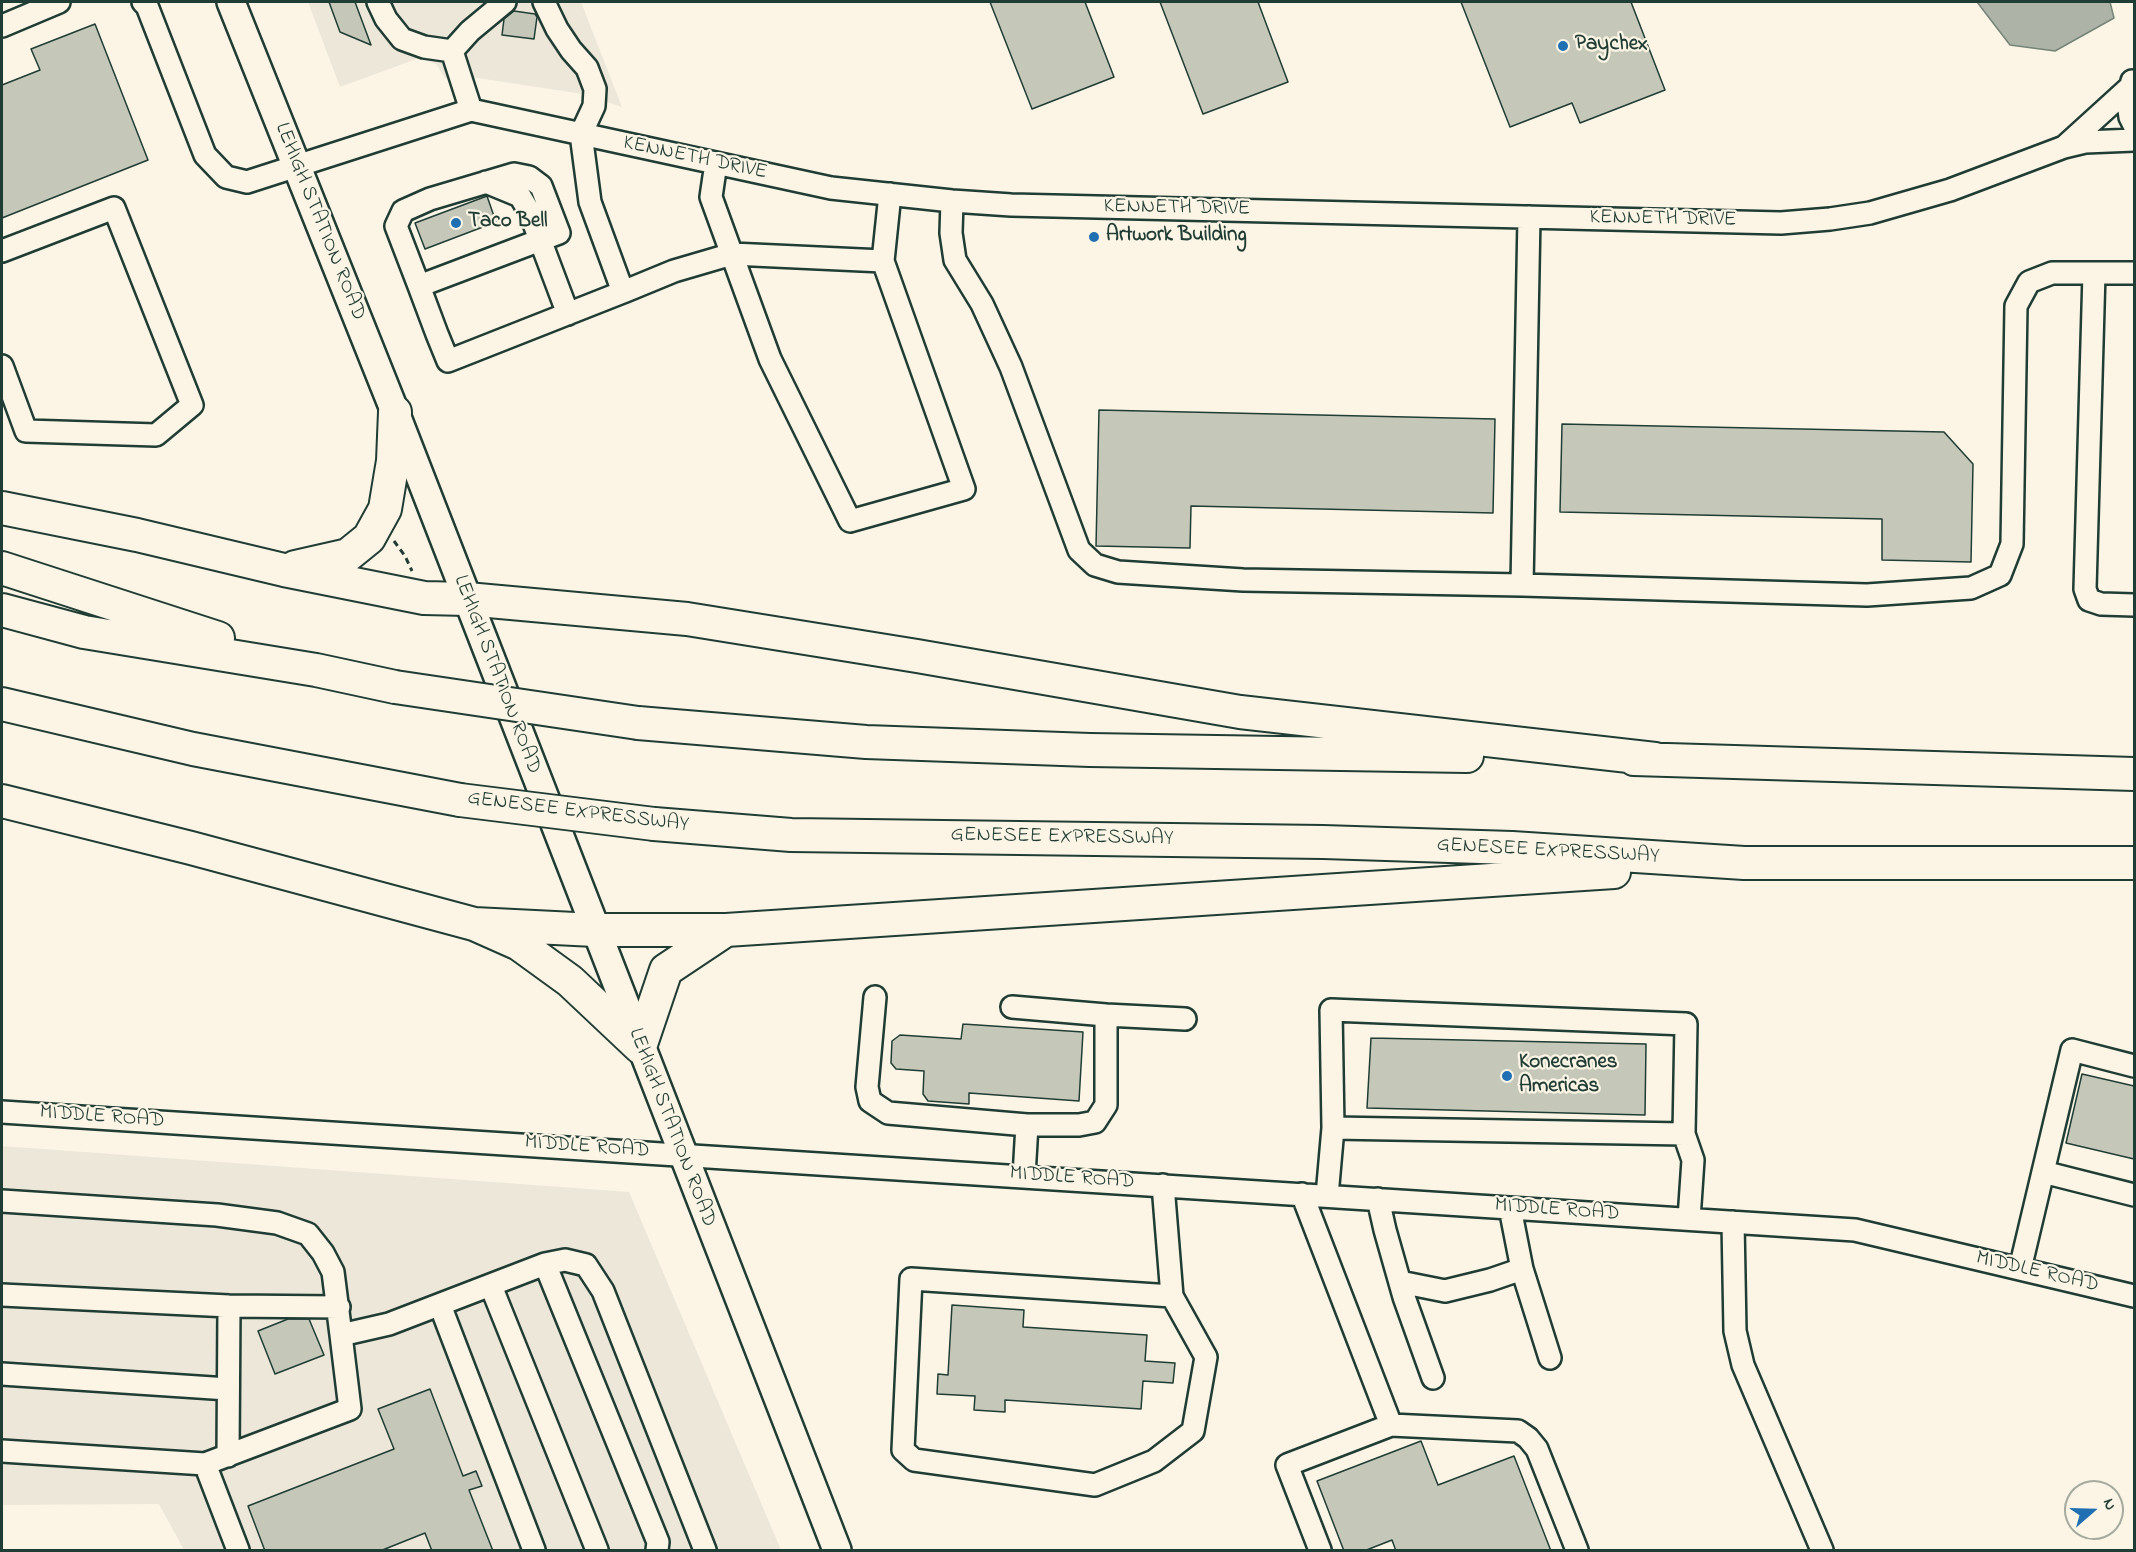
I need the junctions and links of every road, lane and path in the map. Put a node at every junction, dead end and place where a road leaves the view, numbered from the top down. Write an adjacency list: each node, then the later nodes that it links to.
1 (59, 2): 7 (street)
2 (143, 2): 16 (street)
3 (231, 2): 16 (main road, LEHIGH STATION ROAD)
4 (378, 2): 8 (street)
5 (505, 2): 8 (street)
6 (544, 2): 12 (street)
7 (2, 26)
8 (452, 51): 10 (street)
9 (2132, 81): 11 (street); 14 (street, KENNETH DRIVE)
10 (471, 110): 12 (street, KENNETH DRIVE); 16 (street)
11 (2134, 125)
12 (581, 134): 15 (street, KENNETH DRIVE); 27 (street)
13 (2134, 140): 14 (street, KENNETH DRIVE)
14 (2064, 147): 19 (street, KENNETH DRIVE)
15 (716, 163): 17 (street, KENNETH DRIVE); 22 (street)
16 (297, 166): 30 (main road, LEHIGH STATION ROAD)
17 (890, 194): 18 (street, KENNETH DRIVE); 23 (street)
18 (952, 201): 19 (street, KENNETH DRIVE); 36 (street)
19 (1529, 217): 36 (street)
20 (549, 237): 26 (street); 26 (street); 28 (street)
21 (2, 250): 29 (street)
22 (732, 254): 23 (street); 23 (street); 27 (street)
23 (883, 261)
24 (2094, 273): 25 (street); 36 (street); 38 (street)
25 (2134, 273)
26 (419, 286): 28 (street)
27 (623, 292): 28 (street)
28 (568, 314)
29 (2, 366)
30 (395, 412): 34 (highway); 37 (main road, LEHIGH STATION ROAD)
31 (2, 508): 34 (highway)
32 (392, 538): 35 (path)
33 (2, 568): 40 (highway)
34 (284, 570): 37 (highway)
35 (413, 574)
36 (1522, 585)
37 (467, 599): 42 (highway); 48 (main road, LEHIGH STATION ROAD)
38 (2134, 605)
39 (2, 610): 40 (highway)
40 (316, 670): 42 (highway, bridge)
41 (2, 704): 45 (highway, GENESEE EXPRESSWAY, bridge)
42 (1655, 759): 43 (highway)
43 (2134, 774)
44 (2, 801): 47 (highway)
45 (1744, 863): 46 (highway, GENESEE EXPRESSWAY); 49 (highway)
46 (2134, 863)
47 (474, 924): 48 (highway); 54 (highway)
48 (595, 930): 49 (highway); 54 (main road, LEHIGH STATION ROAD)
49 (726, 930): 54 (highway)
50 (875, 997): 57 (street)
51 (1012, 1007): 52 (street)
52 (1106, 1015): 53 (street); 57 (street)
53 (1185, 1019)
54 (640, 1047): 60 (main road, LEHIGH STATION ROAD)
55 (2134, 1066): 61 (street)
56 (2, 1112): 60 (street, MIDDLE ROAD)
57 (1027, 1125): 62 (street)
58 (1333, 1128): 59 (street); 59 (street); 66 (street)
59 (1684, 1134): 70 (street)
60 (681, 1154): 62 (street, MIDDLE ROAD); 97 (main road, LEHIGH STATION ROAD)
61 (2043, 1172): 65 (street); 74 (street)
62 (1024, 1176): 63 (street, MIDDLE ROAD)
63 (1163, 1185): 64 (street, MIDDLE ROAD); 78 (street)
64 (1302, 1194): 66 (street, MIDDLE ROAD); 88 (street)
65 (2134, 1195)
66 (1327, 1196): 67 (street, MIDDLE ROAD)
67 (1378, 1199): 69 (street, MIDDLE ROAD); 75 (street)
68 (2, 1201): 82 (street)
69 (1510, 1208): 70 (street, MIDDLE ROAD); 73 (street)
70 (1689, 1220): 71 (street, MIDDLE ROAD)
71 (1733, 1222): 74 (street, MIDDLE ROAD); 100 (street)
72 (545, 1264): 76 (street); 95 (street); 96 (street)
73 (1522, 1269): 75 (street); 84 (street)
74 (2020, 1269): 79 (street, MIDDLE ROAD)
75 (1400, 1282): 86 (street)
76 (491, 1286): 80 (street); 94 (street)
77 (2, 1295): 81 (street)
78 (1172, 1296): 78 (street)
79 (2134, 1296)
80 (440, 1305): 83 (street); 93 (street)
81 (229, 1306): 82 (street); 87 (street)
82 (339, 1307): 83 (street)
83 (341, 1335): 90 (street)
84 (1550, 1358)
85 (2, 1374): 87 (street)
86 (1433, 1378)
87 (228, 1389): 90 (street)
88 (1391, 1425): 98 (street); 99 (street)
89 (2, 1451): 91 (street)
90 (228, 1456): 91 (street)
91 (205, 1464): 92 (street)
92 (238, 1551)
93 (534, 1551)
94 (597, 1551)
95 (657, 1551)
96 (705, 1551)
97 (837, 1551)
98 (1320, 1551)
99 (1577, 1551)
100 (1822, 1551)

